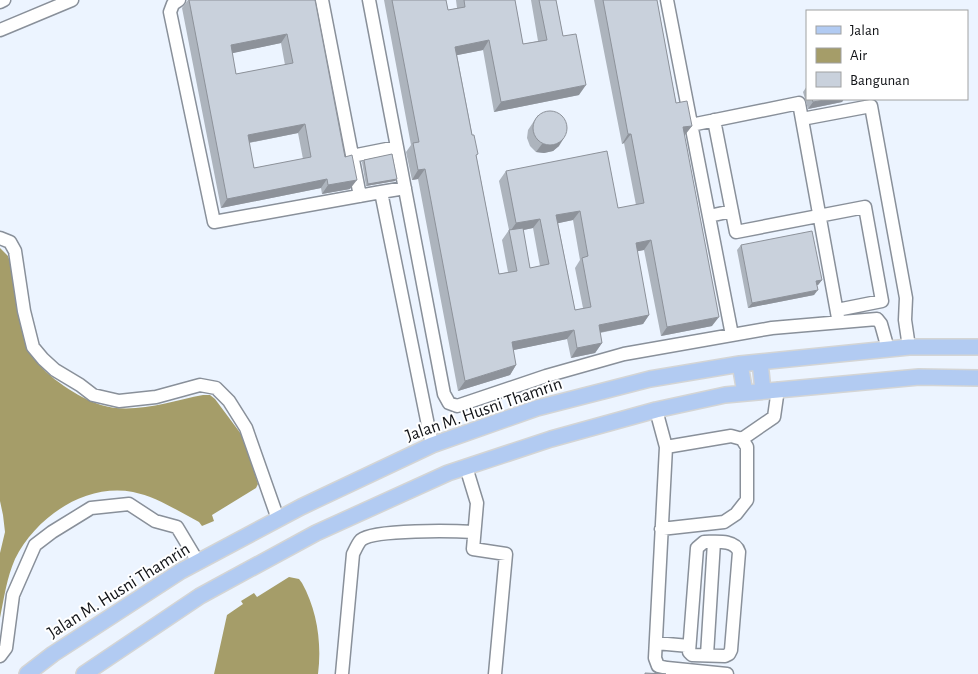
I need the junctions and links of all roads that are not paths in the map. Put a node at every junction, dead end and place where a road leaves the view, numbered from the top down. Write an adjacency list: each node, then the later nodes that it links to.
1 (4, 0): 7 (street)
2 (72, 0): 8 (street)
3 (178, 0): 16 (street)
4 (322, 0): 13 (street)
5 (369, 0): 12 (street)
6 (667, 0): 11 (street)
7 (0, 2)
8 (0, 30)
9 (802, 118): 10 (street); 19 (street); 25 (street)
10 (714, 120): 11 (street); 17 (street)
11 (691, 125): 18 (street)
12 (397, 147): 13 (street); 14 (street)
13 (352, 156): 16 (street)
14 (405, 188): 15 (street); 21 (street)
15 (381, 192): 16 (street); 22 (street)
16 (360, 196)
17 (732, 211): 18 (street); 19 (street)
18 (709, 216): 24 (street)
19 (820, 216): 23 (street); 23 (street)
20 (0, 238): 38 (street)
21 (425, 294): 22 (street); 24 (street)
22 (403, 298): 35 (street)
23 (838, 316): 24 (street); 27 (street)
24 (732, 335)
25 (909, 347): 26 (main road, Jalan M. Husni Thamrin); 27 (main road, Jalan M. Husni Thamrin)
26 (978, 347)
27 (888, 349): 28 (main road, Jalan M. Husni Thamrin)
28 (760, 362): 29 (main road, Jalan M. Husni Thamrin); 31 (main road)
29 (740, 364): 32 (main road); 35 (main road, Jalan M. Husni Thamrin)
30 (978, 378): 31 (main road)
31 (771, 390): 32 (main road); 34 (street)
32 (746, 393): 33 (main road)
33 (656, 410): 36 (street); 37 (main road)
34 (742, 439): 36 (street); 39 (street)
35 (432, 445): 38 (main road, Jalan M. Husni Thamrin)
36 (666, 447): 39 (street)
37 (466, 467): 40 (street); 48 (main road)
38 (278, 519): 42 (main road, Jalan M. Husni Thamrin)
39 (661, 529): 43 (street)
40 (474, 532): 49 (street); 50 (street)
41 (714, 542): 44 (street); 45 (street); 45 (street)
42 (198, 562): 46 (street); 47 (main road, Jalan M. Husni Thamrin)
43 (656, 643): 44 (street); 51 (street)
44 (689, 646): 45 (street)
45 (707, 655)
46 (0, 656)
47 (27, 674)
48 (84, 674)
49 (342, 674)
50 (495, 674)
51 (727, 674)

